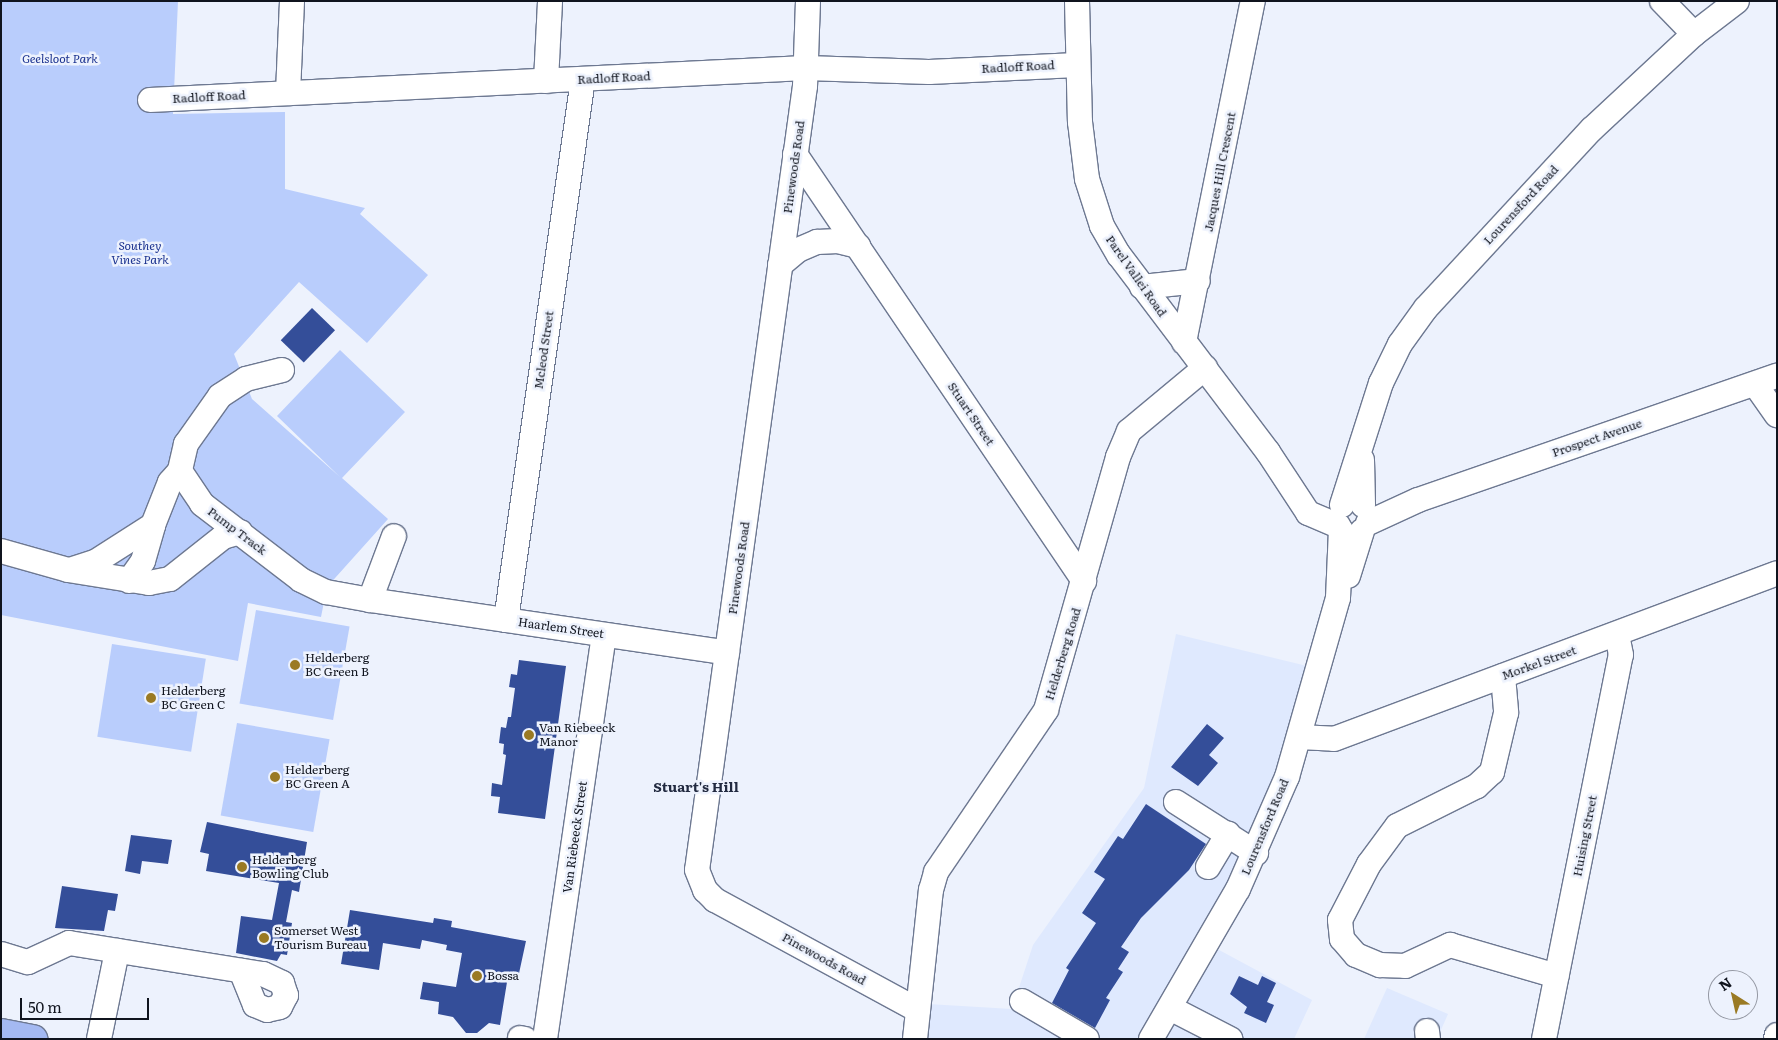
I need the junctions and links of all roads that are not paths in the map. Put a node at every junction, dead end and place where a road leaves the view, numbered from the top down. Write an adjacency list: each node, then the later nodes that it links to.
1 (292, 1): 13 (street)
2 (550, 1): 12 (street)
3 (808, 1): 10 (street, Pinewoods Road)
4 (1077, 1): 9 (street, Parel Vallei Road)
5 (1253, 1): 18 (street, Jacques Hill Crescent)
6 (1662, 1): 8 (street)
7 (1737, 1): 8 (street, Lourensford Road)
8 (1694, 34): 28 (street, Lourensford Road)
9 (1077, 65): 10 (street, Radloff Road); 19 (street, Parel Vallei Road)
10 (805, 68): 11 (street, Radloff Road); 15 (street, Pinewoods Road)
11 (583, 79): 12 (street, Radloff Road); 40 (street, Mcleod Street)
12 (546, 81): 13 (street, Radloff Road)
13 (288, 93): 14 (street, Radloff Road)
14 (150, 100)
15 (795, 154): 16 (street, Stuart Street); 17 (street, Pinewoods Road)
16 (858, 246): 17 (street); 36 (street, Stuart Street)
17 (780, 265): 43 (street, Pinewoods Road)
18 (1198, 281): 19 (street); 20 (street, Jacques Hill Crescent)
19 (1142, 286): 20 (street, Parel Vallei Road)
20 (1184, 342): 21 (street, Parel Vallei Road)
21 (1206, 368): 26 (street, Parel Vallei Road); 36 (street, Helderberg Road)
22 (282, 370): 25 (street)
23 (1766, 380): 24 (street); 28 (street, Prospect Avenue)
24 (1777, 416)
25 (180, 471): 29 (street); 30 (street, Pump Track)
26 (1290, 484): 27 (street, Parel Vallei Road); 28 (street, Parel Vallei Road)
27 (1308, 513): 28 (street); 37 (street, Parel Vallei Road)
28 (1352, 517): 37 (street, Lourensford Road)
29 (153, 525): 33 (street); 35 (street)
30 (240, 532): 35 (street); 38 (street, Pump Track)
31 (394, 536): 38 (street)
32 (1, 550): 33 (street)
33 (68, 570): 35 (street)
34 (1777, 573): 41 (street, Morkel Street)
35 (129, 581)
36 (1084, 581): 56 (street, Helderberg Road)
37 (1339, 587): 45 (street, Lourensford Road)
38 (370, 600): 39 (street, Pump Track)
39 (396, 604): 40 (street, Haarlem Street)
40 (506, 620): 42 (street, Haarlem Street)
41 (1617, 634): 44 (street, Morkel Street); 53 (street, Huising Street)
42 (604, 635): 43 (street, Haarlem Street); 61 (street, Van Riebeeck Street)
43 (727, 653): 56 (street, Pinewoods Road)
44 (1503, 676): 45 (street, Morkel Street); 53 (street)
45 (1299, 738): 48 (street, Lourensford Road)
46 (1176, 802): 47 (street)
47 (1228, 834): 48 (street); 49 (street)
48 (1256, 853): 55 (street, Lourensford Road)
49 (1208, 867)
50 (116, 952): 51 (street); 52 (street); 60 (street)
51 (1, 954)
52 (241, 971)
53 (1557, 976): 66 (street, Huising Street)
54 (1022, 1001): 63 (street)
55 (1170, 1008): 64 (street, Lourensford Road); 65 (street)
56 (918, 1010): 62 (street, Helderberg Road)
57 (1, 1032): 59 (main road)
58 (1777, 1034): 67 (street)
59 (33, 1039)
60 (99, 1039)
61 (545, 1039)
62 (915, 1039)
63 (1087, 1039)
64 (1150, 1039)
65 (1230, 1039)
66 (1544, 1039)
67 (1776, 1039)

